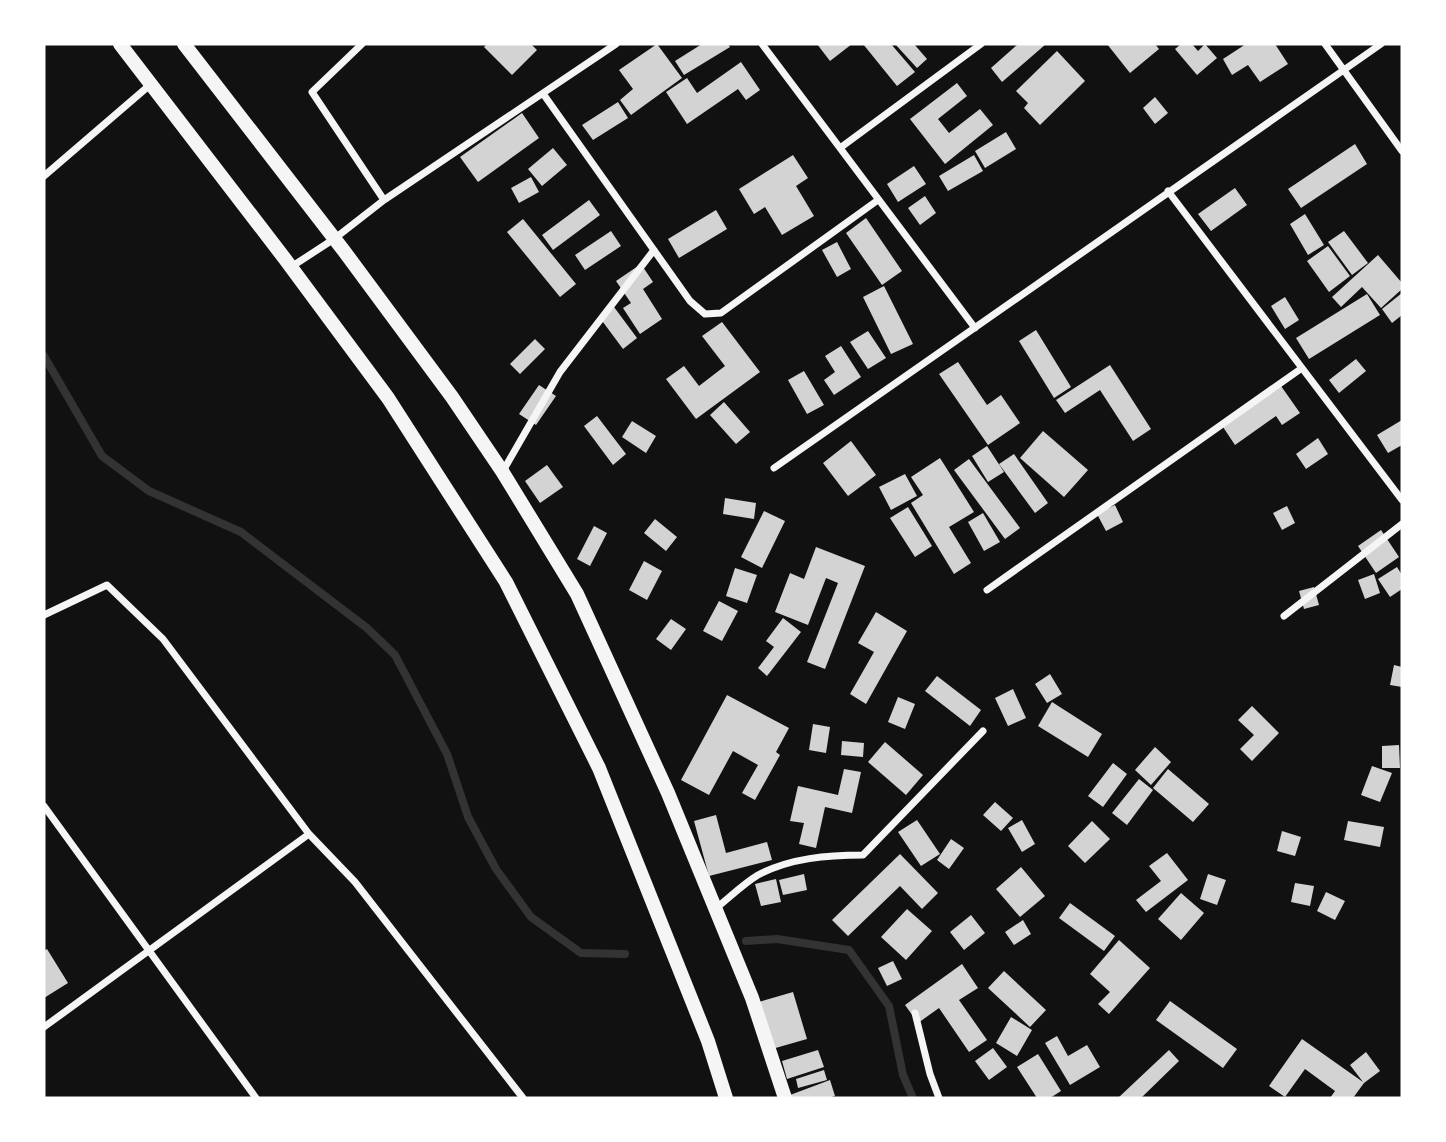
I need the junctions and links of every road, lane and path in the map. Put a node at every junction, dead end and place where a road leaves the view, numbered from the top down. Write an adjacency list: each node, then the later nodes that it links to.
1 (120, 44): 10 (main road)
2 (184, 44): 18 (main road)
3 (362, 44): 16 (street)
4 (616, 44): 11 (street)
5 (762, 44): 12 (street)
6 (981, 44): 12 (street)
7 (1325, 44): 9 (street)
8 (1381, 44): 9 (street)
9 (1343, 69): 13 (street); 15 (street)
10 (151, 84): 14 (street); 20 (main road)
11 (544, 94): 16 (street); 19 (street)
12 (840, 148): 17 (street)
13 (1402, 151)
14 (44, 176)
15 (1168, 191): 21 (street); 22 (street)
16 (384, 200): 18 (street)
17 (878, 200): 19 (street); 21 (street)
18 (334, 239): 20 (street); 24 (main road)
19 (654, 250): 24 (street)
20 (291, 267): 39 (main road)
21 (975, 328): 23 (street)
22 (1302, 368): 25 (street); 27 (street)
23 (774, 468)
24 (502, 471): 33 (main road)
25 (1402, 500)
26 (1402, 524): 29 (street)
27 (988, 590)
28 (44, 615): 32 (street)
29 (1284, 616)
30 (983, 731): 33 (street)
31 (44, 806): 34 (street)
32 (309, 834): 34 (street); 38 (street)
33 (715, 909): 40 (main road)
34 (148, 949): 36 (street); 37 (street)
35 (915, 1013): 41 (street)
36 (44, 1027)
37 (256, 1098)
38 (523, 1098)
39 (726, 1098)
40 (785, 1098)
41 (939, 1098)

